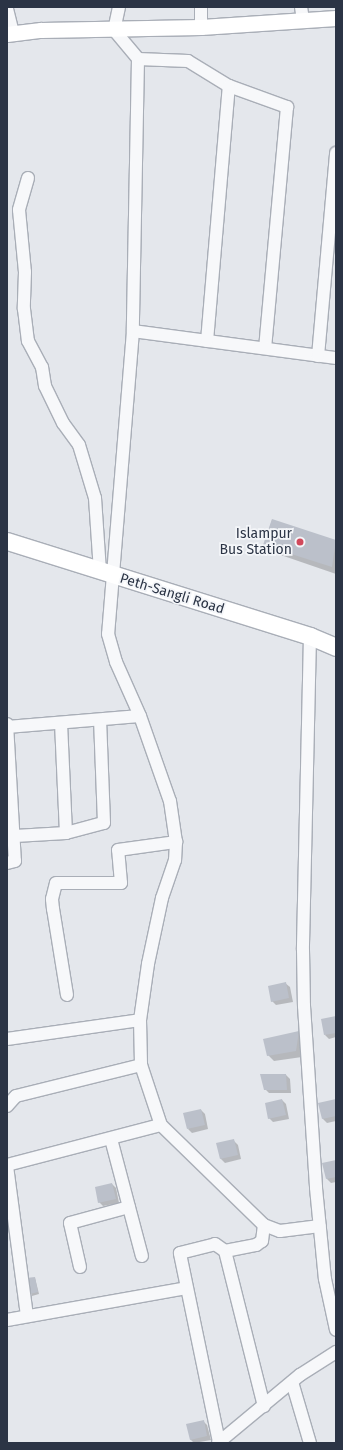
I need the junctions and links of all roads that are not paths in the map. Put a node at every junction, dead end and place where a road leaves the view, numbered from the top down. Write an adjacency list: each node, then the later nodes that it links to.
1 (119, 7): 7 (street)
2 (201, 7): 6 (street)
3 (7, 9): 8 (street)
4 (302, 14): 5 (main road); 6 (main road)
5 (336, 18)
6 (201, 27): 7 (main road)
7 (114, 30): 8 (main road); 9 (street)
8 (10, 34)
9 (138, 58): 10 (street); 13 (street)
10 (229, 86): 14 (street); 15 (street)
11 (336, 153): 16 (street)
12 (28, 178): 19 (street)
13 (133, 331): 14 (street); 19 (street)
14 (207, 341): 15 (street)
15 (265, 347): 16 (street)
16 (318, 356): 17 (street)
17 (336, 358)
18 (7, 541): 19 (highway, Peth-Sangli Road)
19 (107, 574): 20 (highway, Peth-Sangli Road); 22 (street)
20 (310, 636): 21 (highway, Peth-Sangli Road); 40 (street)
21 (336, 647)
22 (140, 716): 23 (street); 28 (street)
23 (100, 720): 24 (street); 27 (street)
24 (61, 723): 25 (street); 27 (street)
25 (7, 726): 26 (street)
26 (11, 833): 27 (street); 29 (street)
27 (66, 833)
28 (176, 842): 30 (street); 31 (street)
29 (7, 863)
30 (67, 995)
31 (140, 1020): 32 (street); 33 (street)
32 (7, 1039)
33 (141, 1065): 34 (street); 35 (street)
34 (7, 1106)
35 (161, 1125): 36 (street); 39 (street)
36 (111, 1139): 37 (street); 38 (street)
37 (7, 1165): 45 (street)
38 (129, 1207): 42 (street); 43 (street)
39 (264, 1225): 40 (street); 41 (street)
40 (320, 1226): 47 (street)
41 (225, 1251): 44 (street); 50 (street)
42 (142, 1256)
43 (80, 1267)
44 (186, 1288): 45 (street); 51 (street)
45 (26, 1316): 46 (street)
46 (7, 1320)
47 (336, 1330)
48 (336, 1352): 49 (street)
49 (292, 1382): 50 (street); 52 (street)
50 (264, 1406): 51 (street)
51 (219, 1443)
52 (310, 1443)

